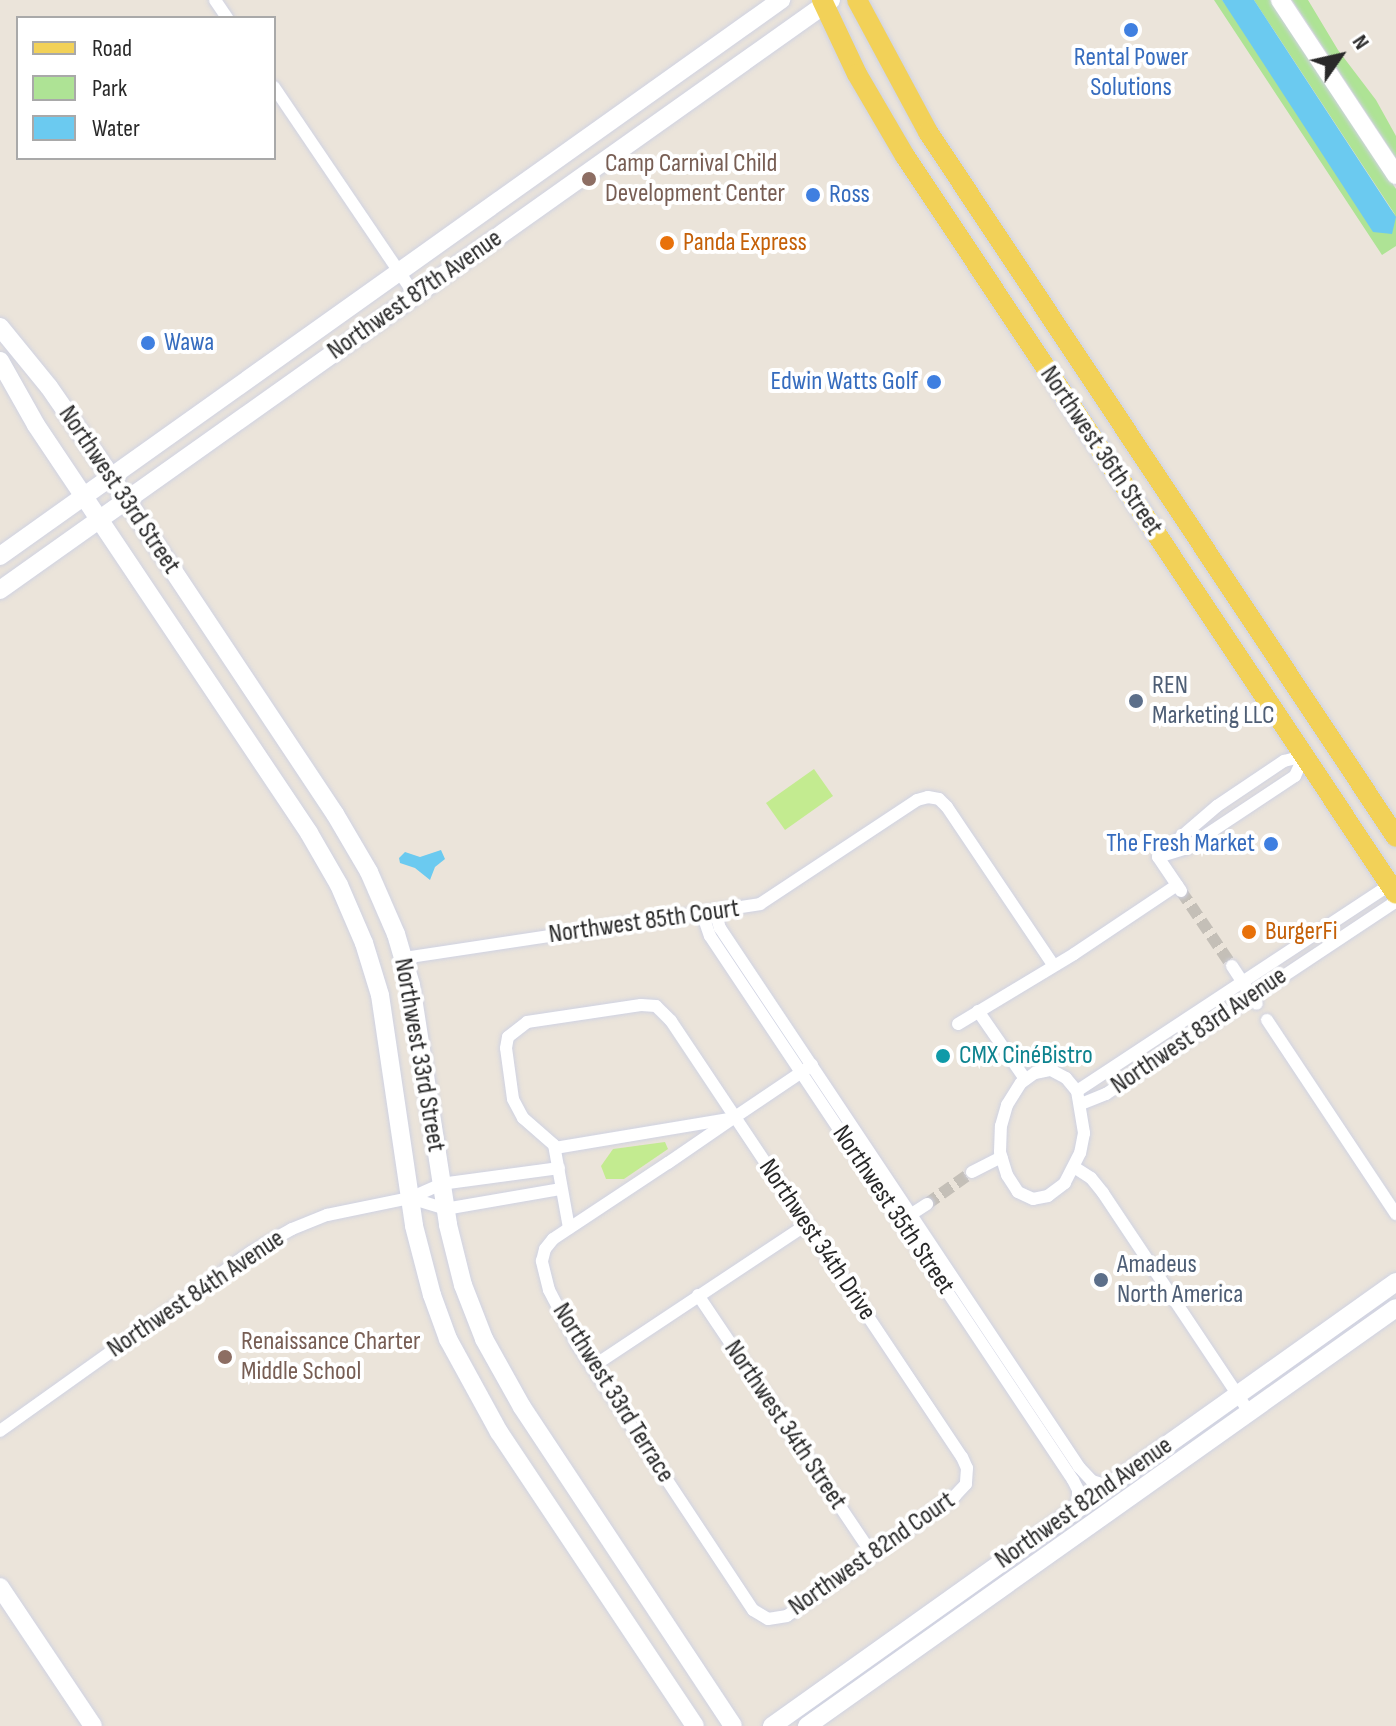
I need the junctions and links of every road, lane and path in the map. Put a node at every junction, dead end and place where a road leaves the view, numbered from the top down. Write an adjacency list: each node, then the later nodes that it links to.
1 (781, 0): 6 (street, Northwest 87th Avenue)
2 (857, 0): 10 (main road, Northwest 36th Street)
3 (1280, 0): 7 (street)
4 (826, 2): 8 (street, Northwest 87th Avenue); 9 (main road, Northwest 36th Street)
5 (276, 90): 11 (street)
6 (538, 173): 8 (street); 11 (street, Northwest 87th Avenue)
7 (1396, 175)
8 (554, 196): 12 (street, Northwest 87th Avenue)
9 (964, 245): 10 (main road); 22 (main road, Northwest 36th Street)
10 (1019, 270): 20 (main road, Northwest 36th Street)
11 (399, 272): 12 (street); 15 (street, Northwest 87th Avenue)
12 (415, 295): 17 (street, Northwest 87th Avenue)
13 (0, 327): 15 (street, Northwest 33rd Street)
14 (0, 361): 16 (street, Northwest 33rd Street)
15 (111, 477): 16 (street, Northwest 87th Avenue); 17 (street, Northwest 33rd Street)
16 (84, 496): 18 (street, Northwest 33rd Street); 19 (street, Northwest 87th Avenue)
17 (126, 500): 18 (street, Northwest 87th Avenue); 32 (street, Northwest 33rd Street)
18 (100, 519): 21 (street, Northwest 87th Avenue); 31 (street, Northwest 33rd Street)
19 (0, 556)
20 (1220, 573): 22 (main road); 23 (main road, Northwest 36th Street)
21 (0, 590)
22 (1194, 590): 24 (main road, Northwest 36th Street)
23 (1330, 738): 24 (main road); 27 (main road, Northwest 36th Street)
24 (1304, 756): 25 (street); 26 (street); 29 (main road, Northwest 36th Street)
25 (1239, 792): 26 (street); 28 (street)
26 (1249, 806): 28 (street)
27 (1396, 837)
28 (1158, 857): 33 (street)
29 (1394, 890): 35 (street, Northwest 83rd Avenue); 36 (street, Northwest 83rd Avenue)
30 (708, 912): 32 (street, Northwest 85th Court); 33 (street, Northwest 85th Court); 40 (street, Northwest 35th Street)
31 (360, 932): 32 (street); 51 (street, Northwest 33rd Street)
32 (404, 958): 49 (street, Northwest 33rd Street)
33 (1053, 965): 37 (street)
34 (1232, 966): 35 (street)
35 (1242, 983): 36 (street); 42 (street, Northwest 83rd Avenue)
36 (1254, 1000): 42 (street, Northwest 83rd Avenue)
37 (978, 1011): 39 (street); 41 (street)
38 (1267, 1020): 54 (street)
39 (958, 1024)
40 (807, 1069): 43 (street); 55 (street, Northwest 35th Street)
41 (1025, 1079): 42 (street); 45 (street)
42 (1079, 1098): 46 (street)
43 (735, 1117): 44 (street); 44 (street, Northwest 34th Drive); 56 (street, Northwest 34th Drive); 57 (street)
44 (555, 1148): 47 (street)
45 (1001, 1157): 46 (street); 48 (street)
46 (1074, 1167): 65 (street)
47 (559, 1168): 49 (street, Northwest 84th Avenue); 50 (street)
48 (972, 1172)
49 (441, 1184): 51 (street, Northwest 84th Avenue); 53 (street, Northwest 33rd Street)
50 (561, 1189): 53 (street, Northwest 84th Avenue); 57 (street)
51 (410, 1198): 53 (street, Northwest 84th Avenue); 67 (street, Northwest 84th Avenue); 77 (street, Northwest 33rd Street)
52 (927, 1204): 55 (street)
53 (445, 1209): 78 (street, Northwest 33rd Street)
54 (1396, 1214)
55 (906, 1218): 63 (street, Northwest 35th Street)
56 (807, 1224): 59 (street); 68 (street, Northwest 34th Drive)
57 (569, 1228): 64 (street, Northwest 33rd Terrace)
58 (1396, 1282): 61 (street, Northwest 82nd Avenue)
59 (698, 1295): 64 (street); 71 (street, Northwest 34th Street)
60 (1396, 1308): 62 (street, Northwest 82nd Avenue)
61 (1323, 1334): 62 (street); 65 (street, Northwest 82nd Avenue)
62 (1335, 1351): 66 (street, Northwest 82nd Avenue)
63 (1003, 1364): 69 (street, Northwest 35th Street); 70 (street, Northwest 35th Street)
64 (592, 1367): 74 (street, Northwest 33rd Terrace)
65 (1237, 1394): 66 (street); 69 (street, Northwest 82nd Avenue)
66 (1249, 1412): 75 (street, Northwest 82nd Avenue)
67 (0, 1431)
68 (968, 1477): 71 (street, Northwest 82nd Court)
69 (1108, 1486): 70 (street, Northwest 82nd Avenue)
70 (1078, 1508): 73 (street, Northwest 82nd Avenue)
71 (873, 1555): 74 (street, Northwest 82nd Court)
72 (0, 1587): 76 (street)
73 (922, 1618): 75 (street); 79 (street, Northwest 82nd Avenue)
74 (768, 1619)
75 (905, 1656): 80 (street, Northwest 82nd Avenue)
76 (93, 1726)
77 (695, 1726)
78 (733, 1726)
79 (772, 1726)
80 (807, 1726)

